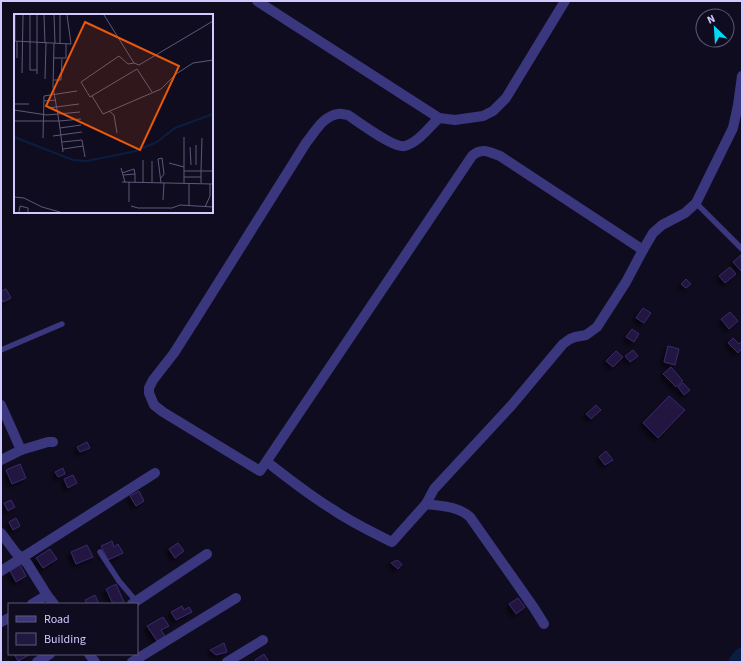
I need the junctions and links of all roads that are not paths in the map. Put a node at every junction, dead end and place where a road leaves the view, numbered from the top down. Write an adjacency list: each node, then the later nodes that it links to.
1 (257, 1): 4 (street)
2 (565, 1): 4 (street)
3 (742, 76): 5 (street)
4 (439, 118): 14 (street)
5 (696, 203): 6 (lane); 7 (street)
6 (742, 249)
7 (643, 250): 14 (street); 16 (street)
8 (62, 324): 9 (lane)
9 (1, 350)
10 (1, 405): 12 (street)
11 (53, 442): 12 (street)
12 (21, 450): 13 (street)
13 (1, 460)
14 (267, 462): 16 (street)
15 (155, 472): 20 (street)
16 (426, 504): 27 (street)
17 (1, 533): 20 (street)
18 (100, 552): 26 (lane)
19 (207, 554): 26 (street)
20 (21, 558): 21 (street); 22 (street)
21 (1, 571)
22 (47, 595): 24 (street); 25 (street)
23 (236, 598): 31 (street)
24 (34, 603)
25 (53, 603)
26 (134, 603)
27 (544, 624)
28 (263, 640): 32 (street)
29 (48, 655): 30 (street)
30 (37, 662)
31 (132, 662)
32 (227, 662)

